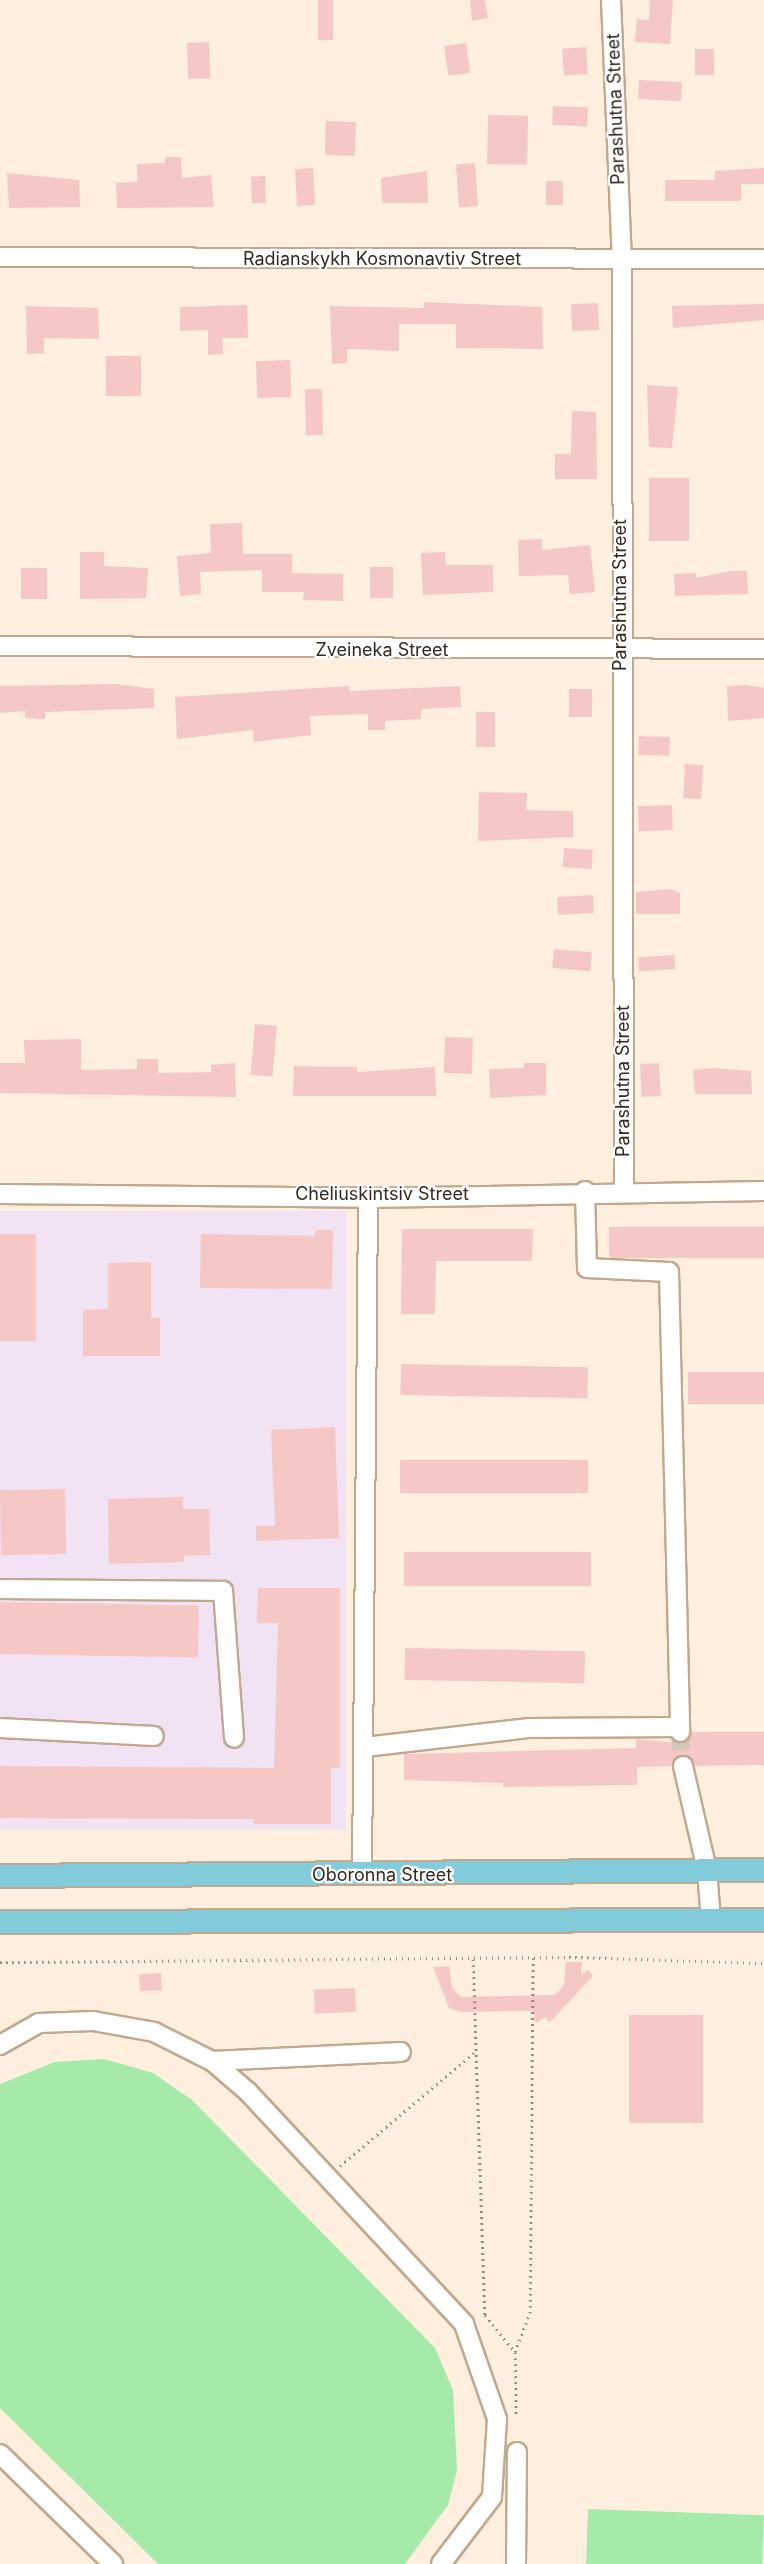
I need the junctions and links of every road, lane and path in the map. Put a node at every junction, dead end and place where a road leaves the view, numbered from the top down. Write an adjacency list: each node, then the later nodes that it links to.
1 (611, 0): 3 (street, Parashutna Street)
2 (0, 257): 3 (street, Radianskykh Kosmonavtiv Street)
3 (621, 260): 4 (street, Radianskykh Kosmonavtiv Street); 7 (street, Parashutna Street)
4 (764, 260)
5 (0, 646): 7 (street, Zveineka Street)
6 (764, 649): 7 (street, Zveineka Street)
7 (620, 651): 9 (street, Parashutna Street)
8 (585, 1191): 9 (street, Cheliuskintsiv Street); 12 (street, Cheliuskintsiv Street); 17 (street)
9 (624, 1191): 10 (street, Cheliuskintsiv Street)
10 (764, 1191)
11 (0, 1194): 12 (street, Cheliuskintsiv Street)
12 (368, 1198): 17 (street)
13 (0, 1589): 16 (street)
14 (0, 1728): 15 (street)
15 (154, 1736)
16 (234, 1738)
17 (366, 1748): 21 (street)
18 (683, 1766): 19 (street)
19 (707, 1870): 20 (main road, Oboronna Street); 21 (main road, Oboronna Street); 25 (street)
20 (764, 1870)
21 (362, 1875): 22 (main road, Oboronna Street)
22 (0, 1876)
23 (764, 1920): 25 (main road)
24 (0, 1922): 25 (main road)
25 (711, 1922)
26 (533, 1958): 27 (path); 29 (path); 35 (path)
27 (473, 1959): 28 (path); 31 (path)
28 (0, 1962)
29 (764, 1963)
30 (0, 2045): 33 (street)
31 (476, 2051): 34 (path); 35 (path)
32 (401, 2052): 33 (street)
33 (212, 2061): 34 (street)
34 (328, 2175): 39 (street)
35 (515, 2352): 36 (path)
36 (517, 2452): 40 (street)
37 (0, 2454): 38 (street)
38 (113, 2564)
39 (441, 2564)
40 (516, 2564)

